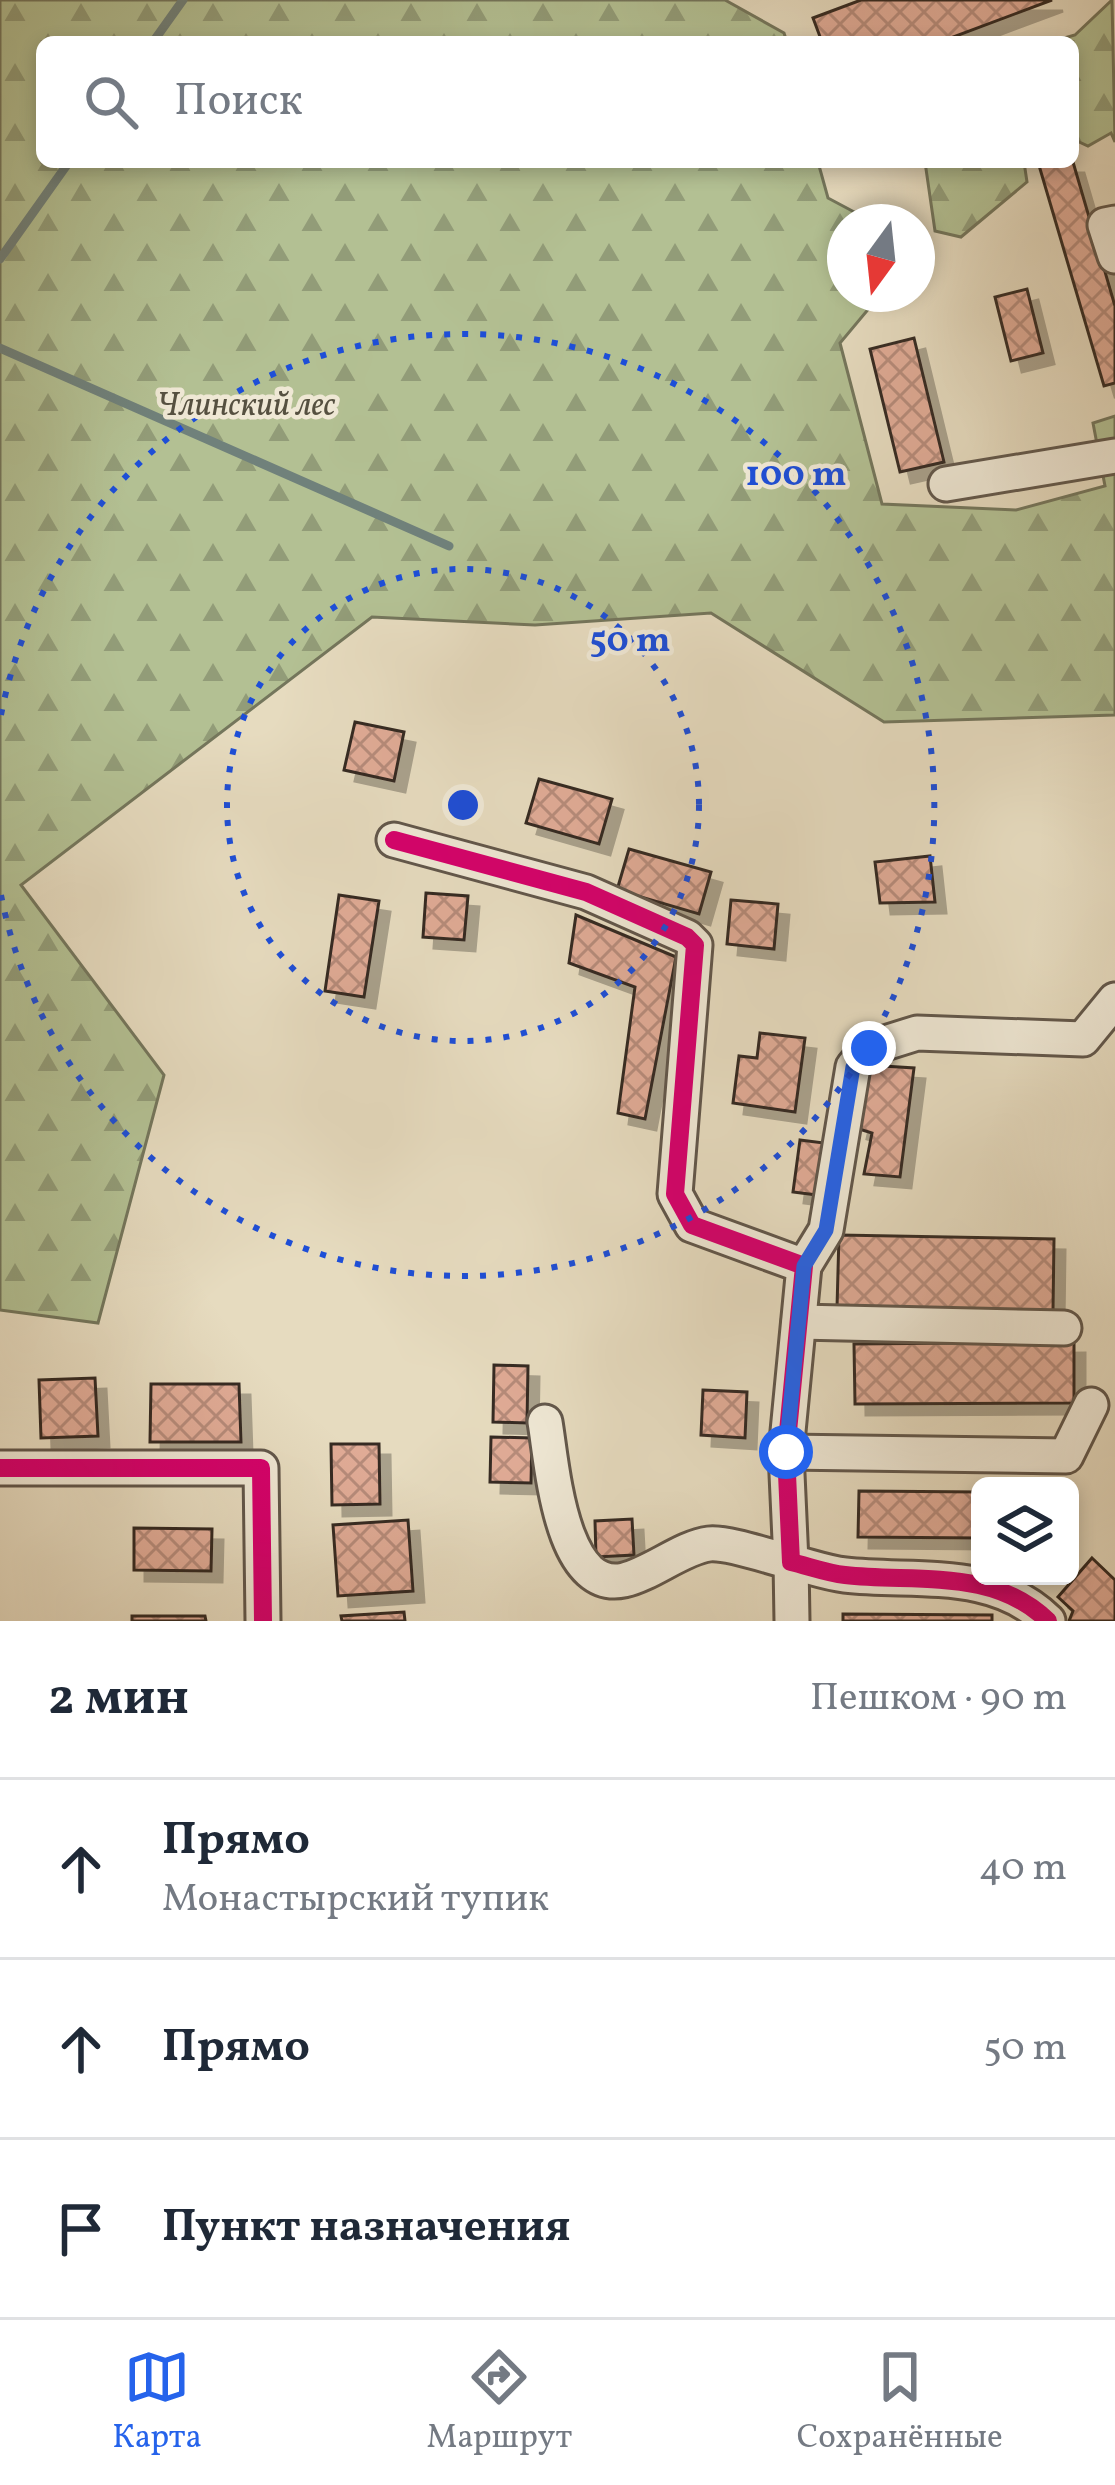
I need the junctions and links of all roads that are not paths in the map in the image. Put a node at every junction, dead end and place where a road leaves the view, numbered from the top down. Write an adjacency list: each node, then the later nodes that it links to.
1 (1115, 223): 2 (street)
2 (1115, 256)
3 (1115, 456): 4 (street)
4 (946, 484)
5 (394, 840): 7 (street)
6 (1115, 1000): 7 (street)
7 (804, 1266): 8 (street)
8 (799, 1322): 9 (street); 12 (street)
9 (1064, 1328)
10 (1091, 1405): 12 (street)
11 (545, 1422): 14 (street)
12 (786, 1452): 14 (street)
13 (0, 1468): 15 (street)
14 (790, 1562): 16 (street); 17 (street)
15 (263, 1621)
16 (792, 1621)
17 (1048, 1621)

